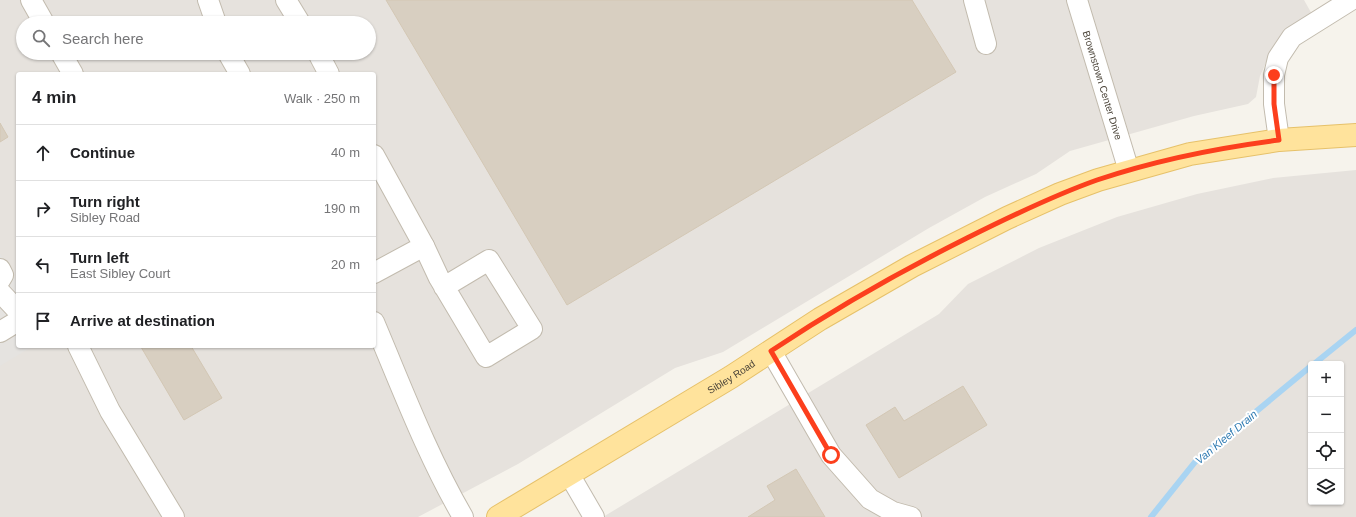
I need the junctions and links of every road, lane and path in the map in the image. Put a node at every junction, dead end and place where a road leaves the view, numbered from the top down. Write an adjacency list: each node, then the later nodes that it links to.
1 (31, 0): 7 (street)
2 (208, 0): 8 (street)
3 (286, 0): 9 (street)
4 (974, 0): 10 (street)
5 (1077, 0): 20 (street, Brownstown Center Drive)
6 (1350, 0): 18 (street)
7 (40, 16)
8 (214, 16)
9 (296, 16)
10 (986, 44)
11 (65, 60): 14 (street)
12 (232, 60): 15 (street)
13 (322, 60): 16 (street)
14 (72, 72)
15 (239, 72)
16 (329, 72)
17 (1356, 135): 18 (main road, Sibley Road)
18 (1279, 140): 20 (main road, Sibley Road)
19 (376, 159): 21 (street)
20 (1129, 171): 32 (main road, Sibley Road)
21 (424, 246): 23 (street); 25 (street)
22 (0, 270): 24 (street)
23 (376, 272)
24 (0, 280)
25 (444, 286): 25 (street)
26 (0, 292): 27 (street)
27 (16, 309)
28 (16, 322): 30 (street)
29 (376, 327): 35 (street)
30 (0, 332)
31 (79, 348): 34 (street)
32 (771, 351): 33 (main road, Sibley Road); 38 (street)
33 (569, 474): 36 (main road, Sibley Road); 37 (street)
34 (174, 517)
35 (463, 517)
36 (498, 517)
37 (594, 517)
38 (911, 517)

